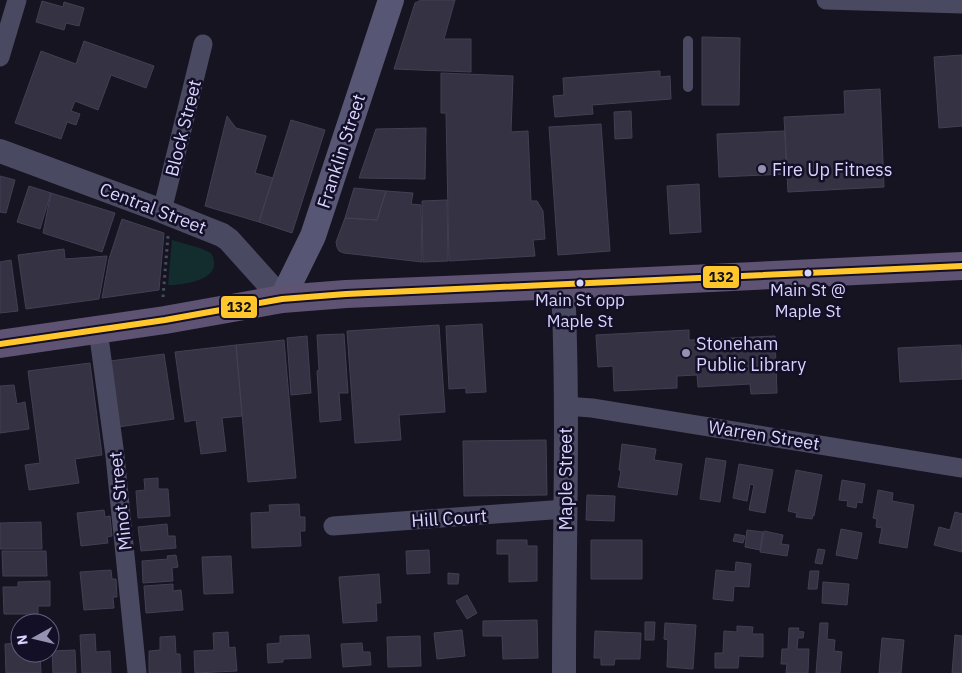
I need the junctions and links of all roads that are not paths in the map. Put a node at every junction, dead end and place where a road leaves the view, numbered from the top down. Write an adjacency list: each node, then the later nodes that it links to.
1 (17, 0): 7 (street)
2 (391, 0): 13 (main road, Franklin Street)
3 (826, 0): 4 (street)
4 (962, 4)
5 (688, 42): 8 (lane)
6 (203, 44): 10 (street, Block Street)
7 (0, 57)
8 (688, 87)
9 (0, 151): 10 (street, Central Street)
10 (162, 211): 13 (street, Central Street)
11 (962, 266): 12 (main road)
12 (563, 285): 13 (main road); 16 (street, Maple Street)
13 (282, 299): 14 (main road)
14 (98, 330): 15 (main road); 20 (street, Minot Street)
15 (0, 344)
16 (566, 406): 17 (street, Warren Street); 18 (street, Maple Street)
17 (962, 468)
18 (565, 510): 19 (street, Hill Court); 21 (street, Maple Street)
19 (333, 526)
20 (137, 673)
21 (564, 673)

